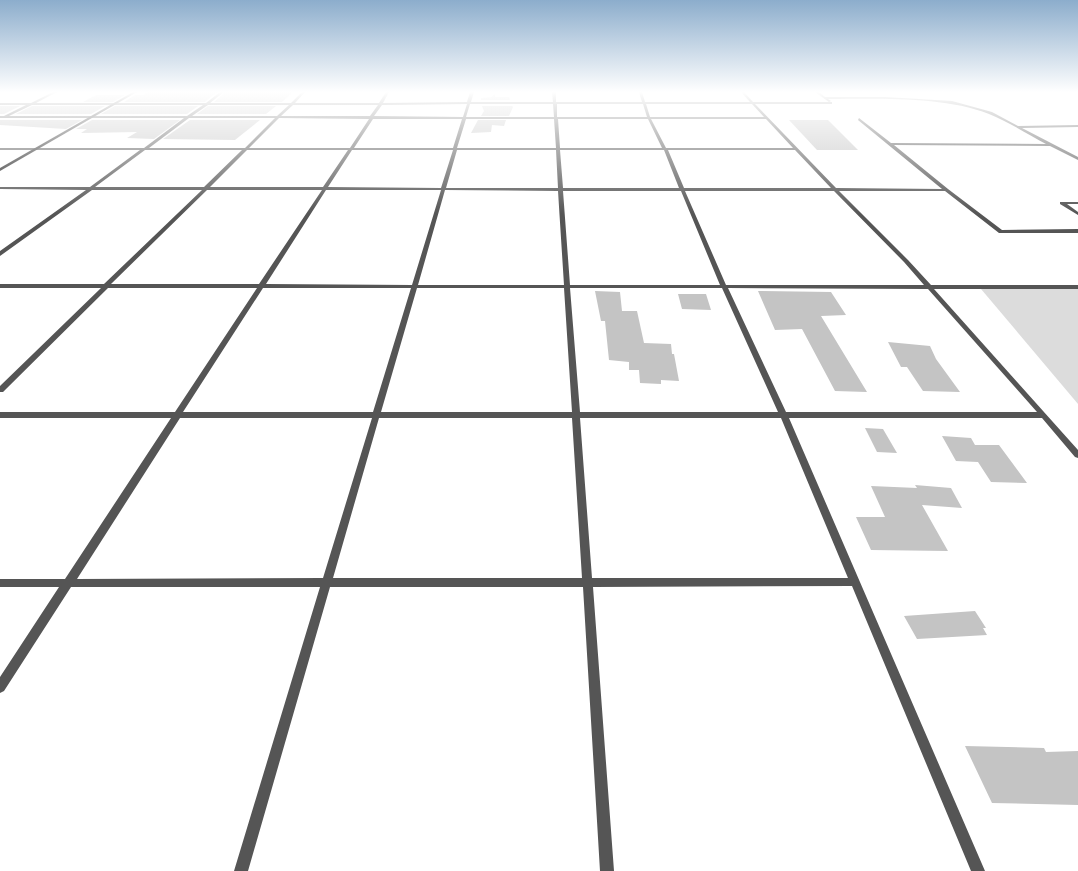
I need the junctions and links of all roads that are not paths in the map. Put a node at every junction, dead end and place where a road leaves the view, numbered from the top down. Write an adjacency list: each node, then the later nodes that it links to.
1 (65, 133): 14 (street)
2 (168, 133): 15 (street)
3 (262, 133): 16 (street)
4 (361, 133): 17 (street)
5 (461, 133): 18 (street)
6 (557, 133): 19 (street)
7 (657, 133): 20 (street)
8 (780, 133): 21 (street)
9 (875, 133): 11 (street)
10 (1028, 133): 12 (street)
11 (889, 144): 12 (street); 32 (street)
12 (1051, 145): 22 (street)
13 (0, 148): 14 (street)
14 (37, 149): 15 (street); 23 (street)
15 (146, 149): 16 (street); 25 (street)
16 (246, 149): 17 (street); 26 (street)
17 (351, 149): 18 (street); 27 (street)
18 (456, 149): 19 (street); 28 (street)
19 (558, 149): 20 (street); 29 (street)
20 (665, 149): 21 (street); 30 (street)
21 (796, 149): 31 (street)
22 (1078, 159)
23 (0, 170)
24 (0, 188): 25 (street)
25 (91, 188): 26 (street); 36 (street)
26 (206, 189): 27 (street); 38 (street)
27 (325, 189): 28 (street); 39 (street)
28 (444, 189): 29 (street); 40 (street)
29 (560, 189): 30 (street); 41 (street)
30 (683, 189): 31 (street); 42 (street)
31 (834, 189): 32 (street); 43 (street)
32 (946, 190): 35 (street)
33 (1078, 202): 34 (street)
34 (1078, 214)
35 (1078, 231)
36 (0, 254)
37 (0, 286): 38 (street)
38 (106, 286): 39 (street); 45 (street)
39 (261, 286): 40 (street); 47 (street)
40 (414, 286): 41 (street); 49 (street)
41 (567, 287): 42 (street); 50 (street)
42 (724, 287): 43 (street); 51 (street)
43 (928, 287): 44 (street); 48 (street)
44 (1078, 287)
45 (0, 390)
46 (0, 415): 47 (street)
47 (178, 415): 49 (street); 56 (street)
48 (1044, 415): 51 (street); 52 (street)
49 (376, 416): 50 (street); 57 (street)
50 (576, 416): 51 (street); 53 (street)
51 (784, 416): 54 (street)
52 (1078, 455)
53 (587, 582): 54 (street); 57 (street); 60 (street)
54 (855, 582): 61 (street)
55 (0, 583): 56 (street)
56 (68, 583): 57 (street); 58 (street)
57 (326, 583): 59 (street)
58 (0, 687)
59 (241, 871)
60 (607, 871)
61 (978, 871)

